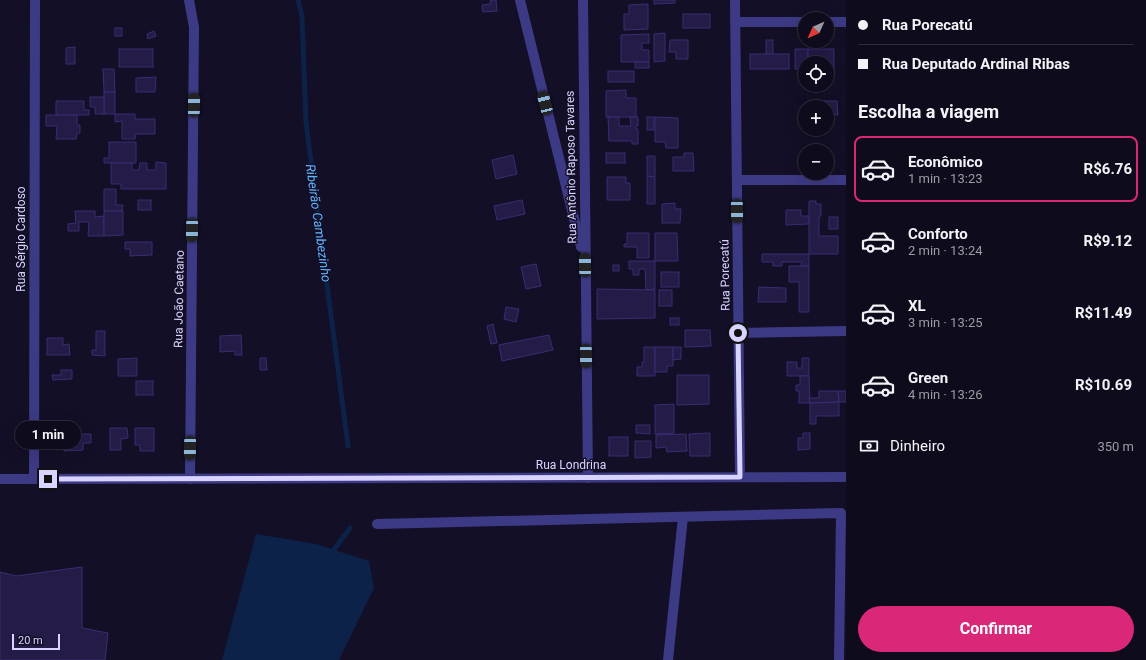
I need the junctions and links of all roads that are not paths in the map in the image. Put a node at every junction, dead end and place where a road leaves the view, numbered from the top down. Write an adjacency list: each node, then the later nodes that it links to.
1 (34, 0): 19 (street, Rua Sérgio Cardoso)
2 (189, 0): 20 (street, Rua João Caetano)
3 (520, 0): 12 (street)
4 (583, 0): 12 (street, Rua Antônio Raposo Tavares)
5 (735, 0): 6 (street, Rua Porecatú)
6 (735, 22): 7 (street); 10 (street, Rua Porecatú)
7 (798, 22)
8 (834, 22): 9 (street)
9 (846, 22)
10 (737, 180): 11 (street); 14 (street, Rua Porecatú)
11 (846, 180)
12 (585, 265): 17 (street, Rua Antônio Raposo Tavares)
13 (846, 331): 14 (street)
14 (738, 333): 15 (street, Rua Porecatú)
15 (740, 477): 16 (street, Rua Londrina); 17 (street, Rua Londrina)
16 (846, 477)
17 (588, 478): 20 (street, Rua Londrina)
18 (0, 479): 19 (street, Rua Londrina)
19 (34, 479): 20 (street, Rua Londrina)
20 (190, 479)
21 (683, 516): 22 (street); 23 (street); 24 (street)
22 (377, 524)
23 (668, 660)
24 (839, 660)

